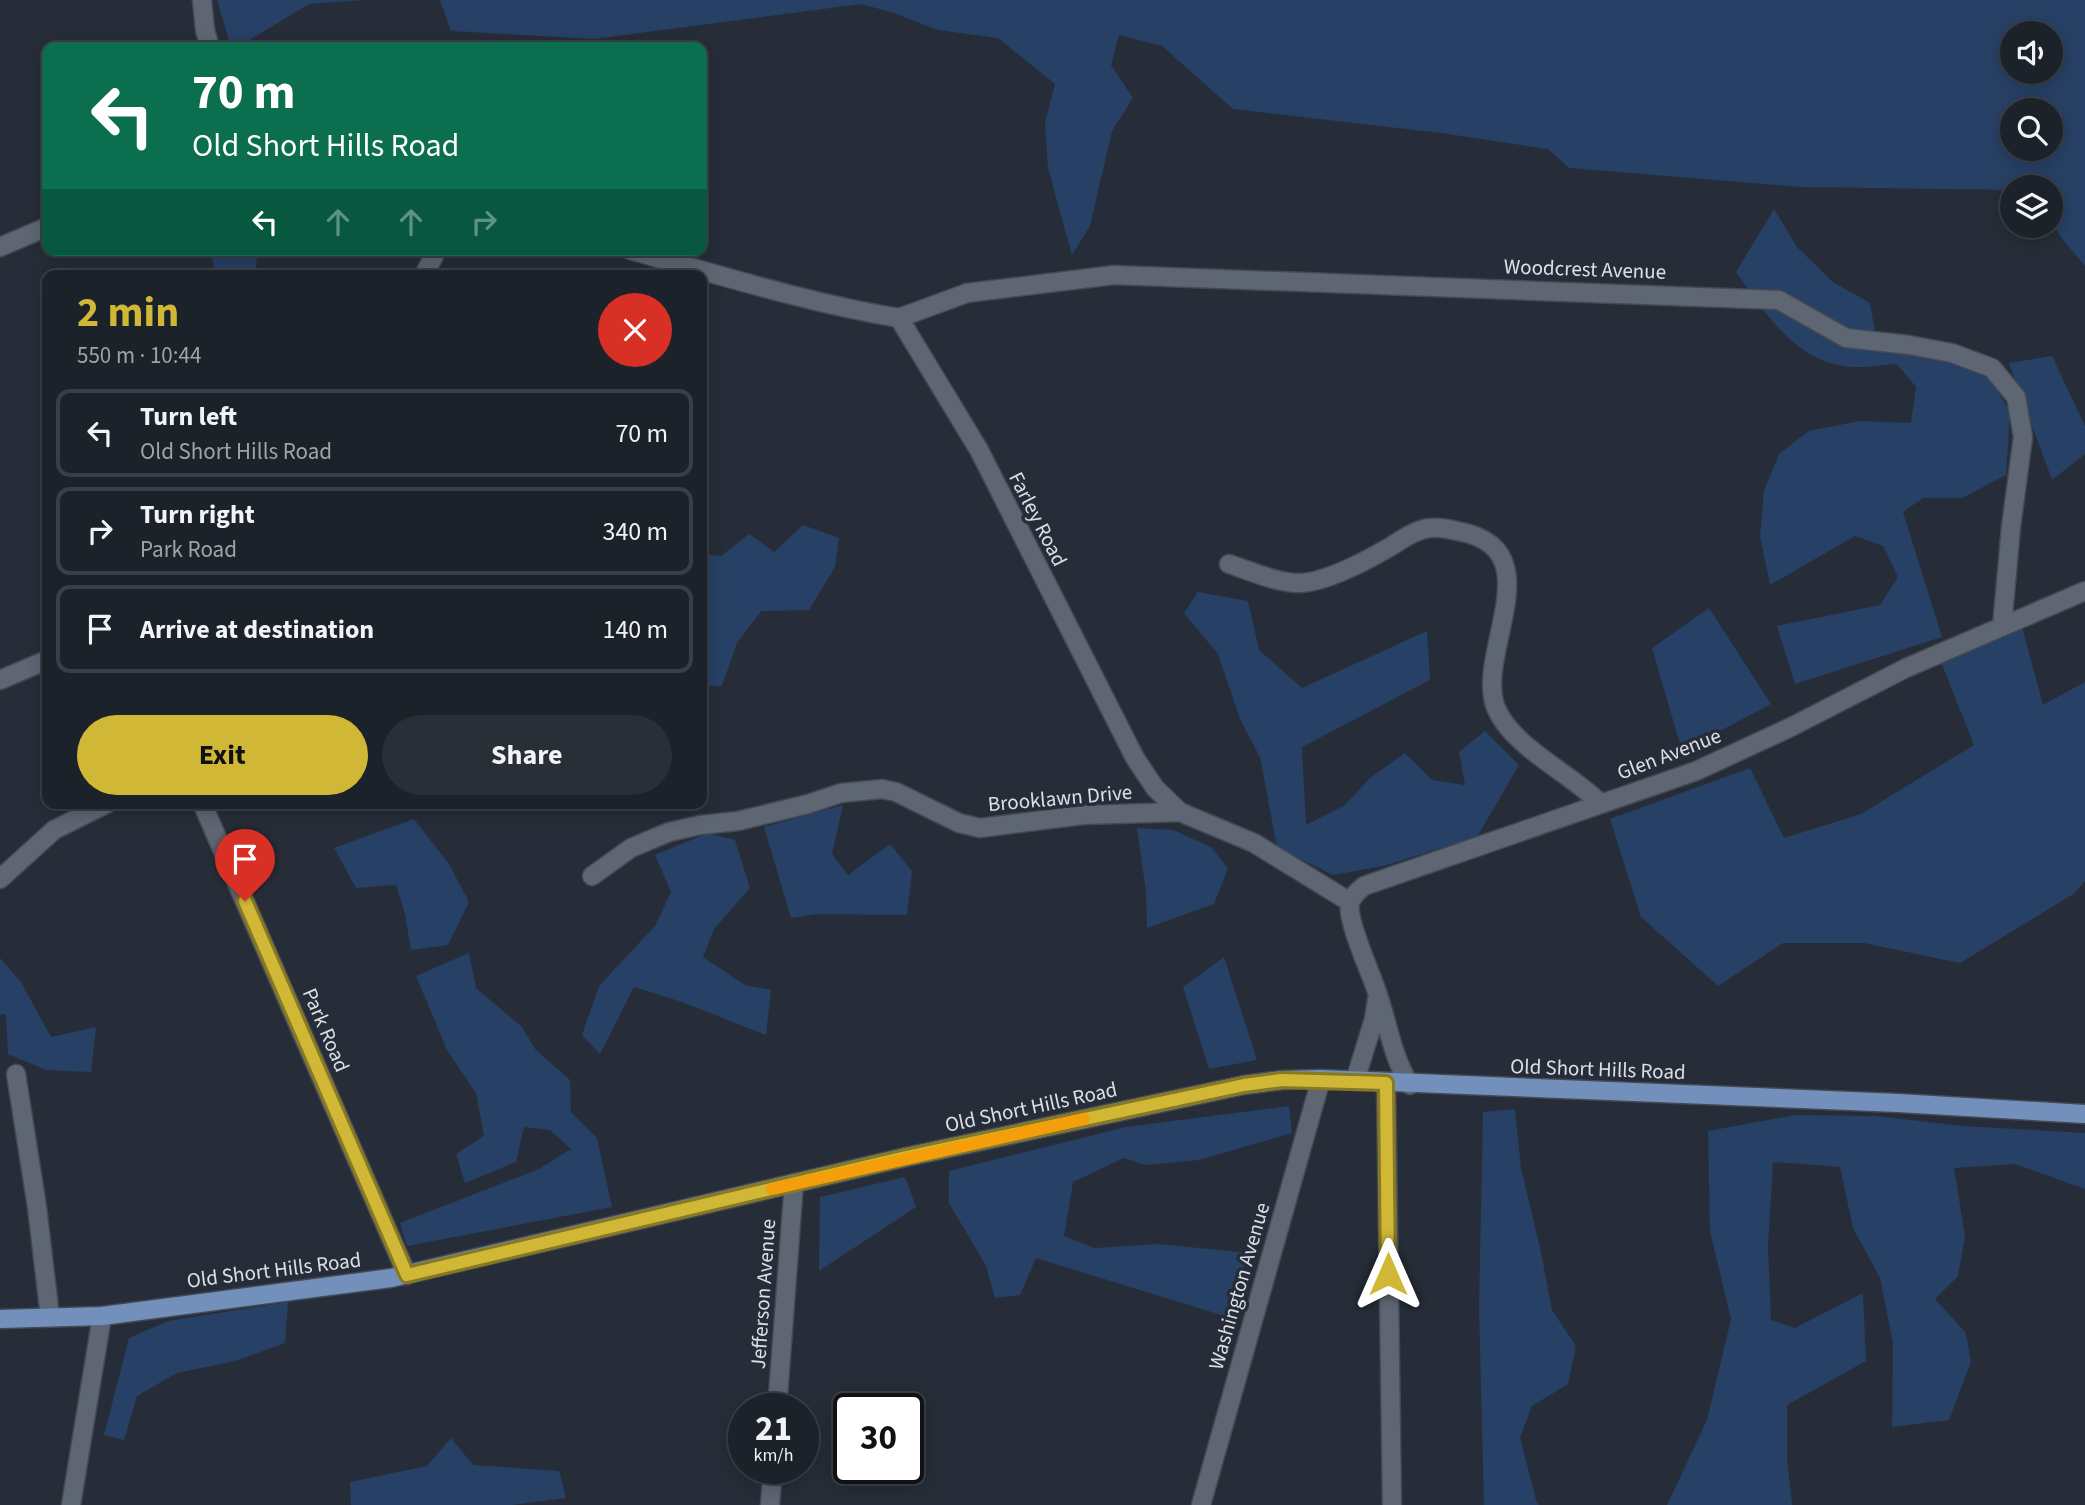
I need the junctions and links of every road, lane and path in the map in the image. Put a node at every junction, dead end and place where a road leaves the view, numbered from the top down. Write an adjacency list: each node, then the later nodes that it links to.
1 (202, 0): 2 (street)
2 (209, 42)
3 (42, 229): 4 (street)
4 (0, 247)
5 (651, 256): 6 (street)
6 (699, 270)
7 (707, 272): 8 (street)
8 (900, 318): 11 (street, Woodcrest Avenue); 17 (street, Farley Road)
9 (1228, 564): 14 (street)
10 (2085, 591): 11 (street, Glen Avenue)
11 (2002, 626): 14 (street, Glen Avenue)
12 (42, 662): 13 (street)
13 (0, 680)
14 (1601, 804): 20 (street, Glen Avenue)
15 (96, 809): 19 (street)
16 (205, 809): 29 (street, Park Road)
17 (1180, 812): 18 (street, Brooklawn Drive); 20 (street, Farley Road)
18 (592, 876)
19 (0, 879)
20 (1350, 902): 21 (street)
21 (1378, 992): 24 (street); 26 (street)
22 (16, 1074): 31 (street)
23 (1321, 1079): 24 (main road, Old Short Hills Road); 28 (main road, Old Short Hills Road); 38 (street, Washington Avenue)
24 (1355, 1081): 25 (main road, Old Short Hills Road)
25 (1386, 1083): 26 (main road, Old Short Hills Road); 35 (street)
26 (1410, 1085): 27 (main road, Old Short Hills Road)
27 (2085, 1114)
28 (794, 1183): 29 (main road, Old Short Hills Road); 33 (street, Jefferson Avenue)
29 (407, 1275): 30 (main road, Old Short Hills Road)
30 (102, 1315): 31 (main road, Old Short Hills Road); 36 (street)
31 (50, 1317): 32 (main road, Old Short Hills Road)
32 (0, 1320)
33 (778, 1393)
34 (772, 1484): 37 (street)
35 (1390, 1503)
36 (71, 1505)
37 (770, 1505)
38 (1201, 1505)

